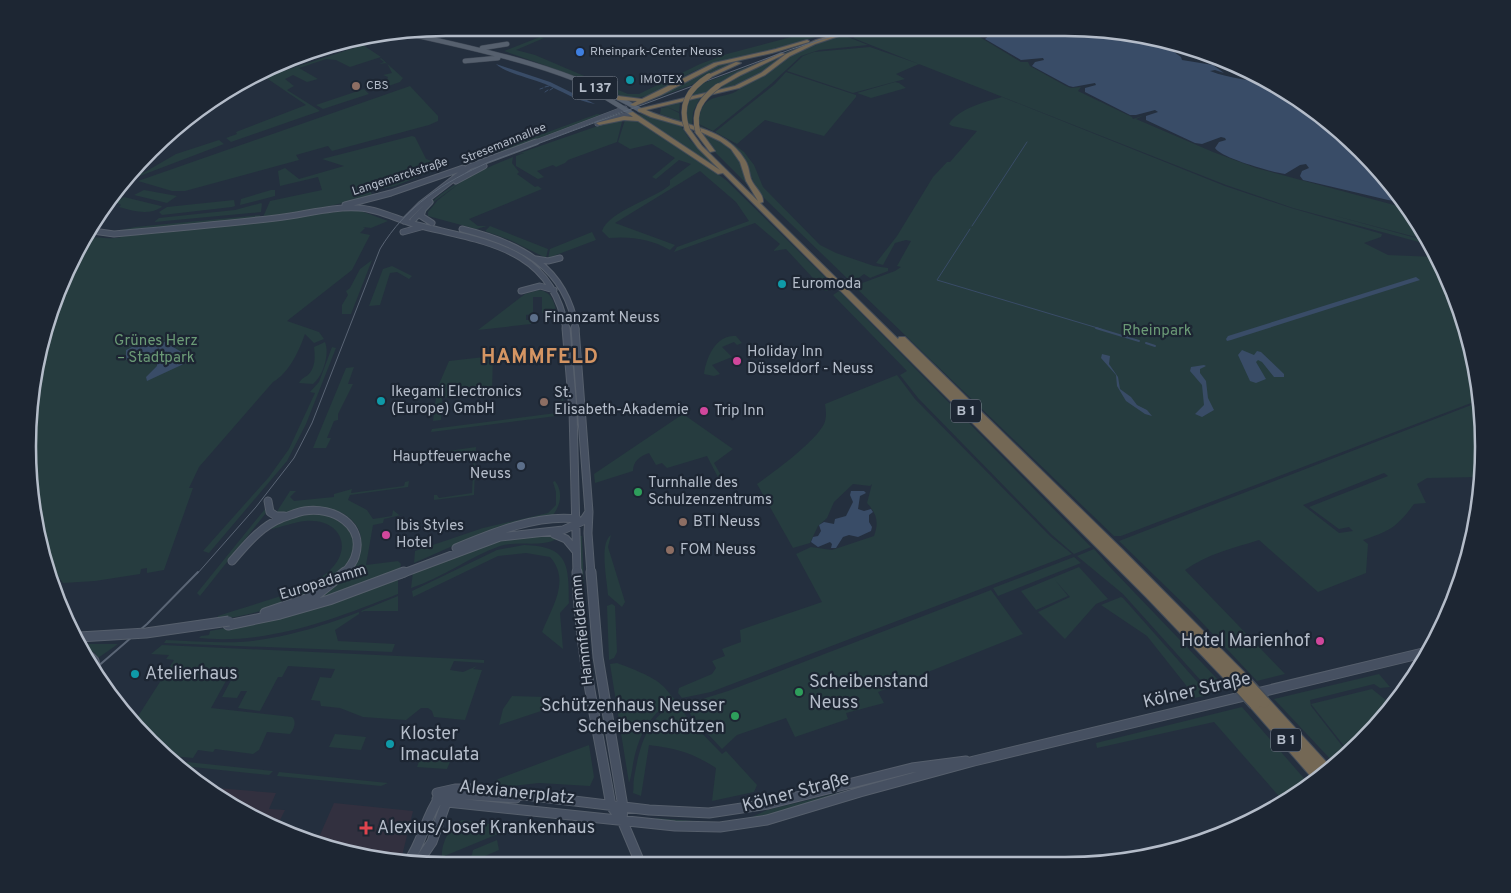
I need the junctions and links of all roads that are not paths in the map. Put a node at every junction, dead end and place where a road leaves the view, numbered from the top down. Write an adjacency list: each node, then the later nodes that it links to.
1 (829, 36): 3 (highway, B 1); 6 (highway, B 1)
2 (423, 37): 4 (main road, L 137); 5 (main road, L 137)
3 (818, 41): 14 (highway); 24 (highway, B 1, bridge)
4 (474, 47): 7 (main road, L 137); 7 (main road)
5 (467, 48): 8 (main road); 9 (main road, L 137)
6 (775, 50): 12 (highway); 23 (highway, B 1, bridge)
7 (508, 57): 11 (main road, L 137)
8 (469, 58)
9 (498, 58): 10 (main road); 13 (main road, L 137)
10 (465, 61)
11 (618, 98): 12 (highway); 16 (main road, L 137)
12 (650, 98): 16 (highway)
13 (608, 99): 15 (main road, L 137); 18 (main road)
14 (664, 105): 17 (highway); 19 (highway)
15 (625, 108): 16 (main road, L 137); 18 (main road, Stresemannallee)
16 (633, 108): 17 (main road, Stresemannallee); 20 (highway); 21 (main road, Stresemannallee)
17 (640, 110): 19 (highway)
18 (607, 115): 22 (main road, Stresemannallee)
19 (658, 117): 24 (highway)
20 (642, 121): 21 (highway); 23 (highway)
21 (599, 123): 25 (main road, Stresemannallee)
22 (489, 158): 26 (main road, Langemarckstraße); 27 (main road, Stresemannallee)
23 (751, 198): 34 (highway, B 1)
24 (761, 201): 34 (highway, B 1)
25 (423, 209): 28 (main road, Stresemannallee); 29 (main road)
26 (286, 217): 27 (main road, Langemarckstraße); 30 (main road, Langemarckstraße)
27 (404, 219): 28 (main road, Langemarckstraße); 29 (main road, Hammfelddamm)
28 (413, 220): 29 (main road, Hammfelddamm)
29 (430, 225): 31 (main road); 33 (main road, Hammfelddamm); 36 (main road, Hammfelddamm)
30 (97, 232)
31 (403, 232)
32 (560, 258): 33 (main road)
33 (535, 259): 39 (main road, Hammfelddamm)
34 (845, 287): 46 (highway, B 1)
35 (521, 291): 36 (main road)
36 (554, 291): 38 (main road, Hammfelddamm)
37 (268, 501): 40 (main road)
38 (575, 508): 41 (main road, Europadamm); 42 (main road, Hammfelddamm)
39 (589, 512): 42 (main road); 44 (main road, Hammfelddamm)
40 (287, 516): 47 (main road); 50 (main road)
41 (564, 517): 42 (main road, Europadamm); 48 (main road, Europadamm)
42 (578, 523): 43 (main road, Europadamm); 44 (main road); 45 (main road, Hammfelddamm)
43 (534, 532): 45 (main road, Europadamm); 48 (main road, Europadamm)
44 (588, 533): 66 (main road, Hammfelddamm)
45 (577, 551): 65 (main road, Hammfelddamm)
46 (1116, 554): 55 (highway, B 1)
47 (232, 562)
48 (419, 565): 49 (main road, Europadamm)
49 (395, 575): 50 (main road, Europadamm); 51 (main road, Europadamm)
50 (256, 616): 51 (main road, Europadamm)
51 (229, 623): 52 (main road, Europadamm, bridge); 53 (main road, Europadamm)
52 (83, 637)
53 (85, 641)
54 (1419, 654): 57 (main road, Kölner Straße)
55 (1239, 681): 56 (highway, B 1, bridge)
56 (1259, 703): 58 (highway, B 1); 60 (highway, B 1)
57 (974, 761): 59 (main road, Kölner Straße); 62 (main road, Kölner Straße)
58 (1322, 766)
59 (912, 768): 61 (main road, Kölner Straße); 62 (main road)
60 (1314, 772)
61 (856, 782): 63 (main road); 66 (main road, Kölner Straße)
62 (890, 784): 63 (main road, Kölner Straße)
63 (860, 792): 67 (main road, Kölner Straße)
64 (441, 797): 65 (main road, Alexianerplatz); 67 (main road, Alexianerplatz); 68 (main road); 69 (main road)
65 (611, 806): 66 (main road, Alexianerplatz); 67 (main road, Hammfelddamm)
66 (623, 807): 67 (main road, Hammfelddamm)
67 (622, 820): 70 (main road)
68 (413, 855)
69 (422, 856)
70 (638, 857)

